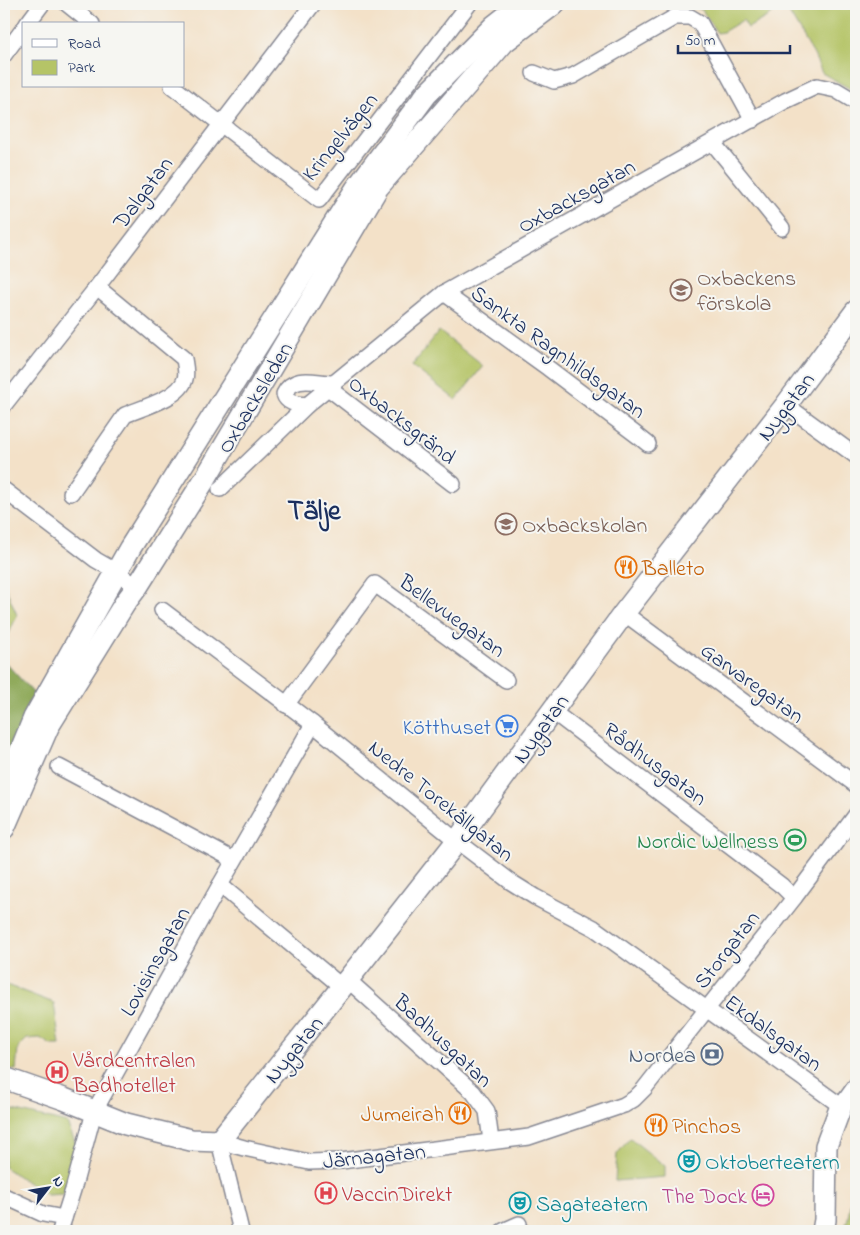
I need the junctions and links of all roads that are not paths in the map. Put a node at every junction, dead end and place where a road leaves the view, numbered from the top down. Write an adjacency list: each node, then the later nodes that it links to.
1 (42, 4): 7 (street)
2 (67, 4): 8 (street)
3 (314, 4): 15 (street, Dalgatan)
4 (469, 4): 15 (street, Kringelvägen)
5 (522, 4): 31 (main road, Oxbacksleden)
6 (554, 4): 32 (main road, Oxbacksleden)
7 (28, 22)
8 (90, 22)
9 (22, 31): 10 (street)
10 (4, 55)
11 (534, 73): 14 (street)
12 (175, 88): 15 (street)
13 (856, 102): 14 (street, Oxbacksgatan)
14 (753, 120): 16 (street, Oxbacksgatan)
15 (221, 124): 18 (street, Dalgatan)
16 (713, 143): 17 (street); 19 (street, Oxbacksgatan)
17 (782, 228)
18 (96, 287): 23 (street, Dalgatan); 30 (street)
19 (444, 293): 21 (street, Oxbacksgatan); 25 (street, Sankta Ragnhildsgatan)
20 (856, 311): 22 (main road, Nygatan)
21 (330, 385): 24 (street, Oxbacksgatan); 24 (street); 27 (street, Oxbacksgränd)
22 (786, 404): 26 (street); 34 (main road, Nygatan)
23 (4, 405)
24 (307, 405): 28 (street, Oxbacksgatan)
25 (648, 444)
26 (856, 456)
27 (453, 484)
28 (220, 489)
29 (4, 490): 31 (street)
30 (71, 493)
31 (117, 572): 32 (street); 41 (main road, Oxbacksleden)
32 (137, 587): 43 (main road, Oxbacksleden)
33 (162, 610): 36 (street, Nedre Torekällgatan)
34 (624, 613): 37 (main road, Nygatan); 40 (street, Garvaregatan)
35 (506, 680): 36 (street, Bellevuegatan)
36 (286, 705): 38 (street, Nedre Torekällgatan)
37 (552, 711): 44 (main road, Nygatan); 47 (street, Rådhusgatan)
38 (313, 724): 44 (street, Nedre Torekällgatan); 45 (street, Lovisinsgatan)
39 (59, 768): 45 (street)
40 (856, 785)
41 (4, 791)
42 (856, 815): 47 (street, Storgatan)
43 (4, 828)
44 (457, 841): 48 (main road, Nygatan); 49 (street, Nedre Torekällgatan)
45 (234, 860): 46 (street, Lovisinsgatan)
46 (220, 885): 48 (street, Badhusgatan); 55 (street, Lovisinsgatan)
47 (794, 898): 49 (street, Storgatan)
48 (345, 984): 56 (main road, Nygatan); 57 (street, Badhusgatan)
49 (706, 1009): 53 (street, Storgatan); 54 (street, Ekdalsgatan)
50 (4, 1078): 55 (main road, Järnagatan)
51 (856, 1085): 54 (street)
52 (4, 1094): 55 (main road, Järnagatan)
53 (624, 1105): 57 (street, Järnagatan)
54 (841, 1106): 63 (main road)
55 (94, 1112): 56 (main road, Järnagatan); 60 (street, Lovisinsgatan)
56 (218, 1141): 57 (street, Järnagatan); 61 (street)
57 (490, 1141)
58 (4, 1196): 60 (street)
59 (519, 1224): 62 (street)
60 (62, 1225)
61 (241, 1231)
62 (503, 1231)
63 (823, 1231)

